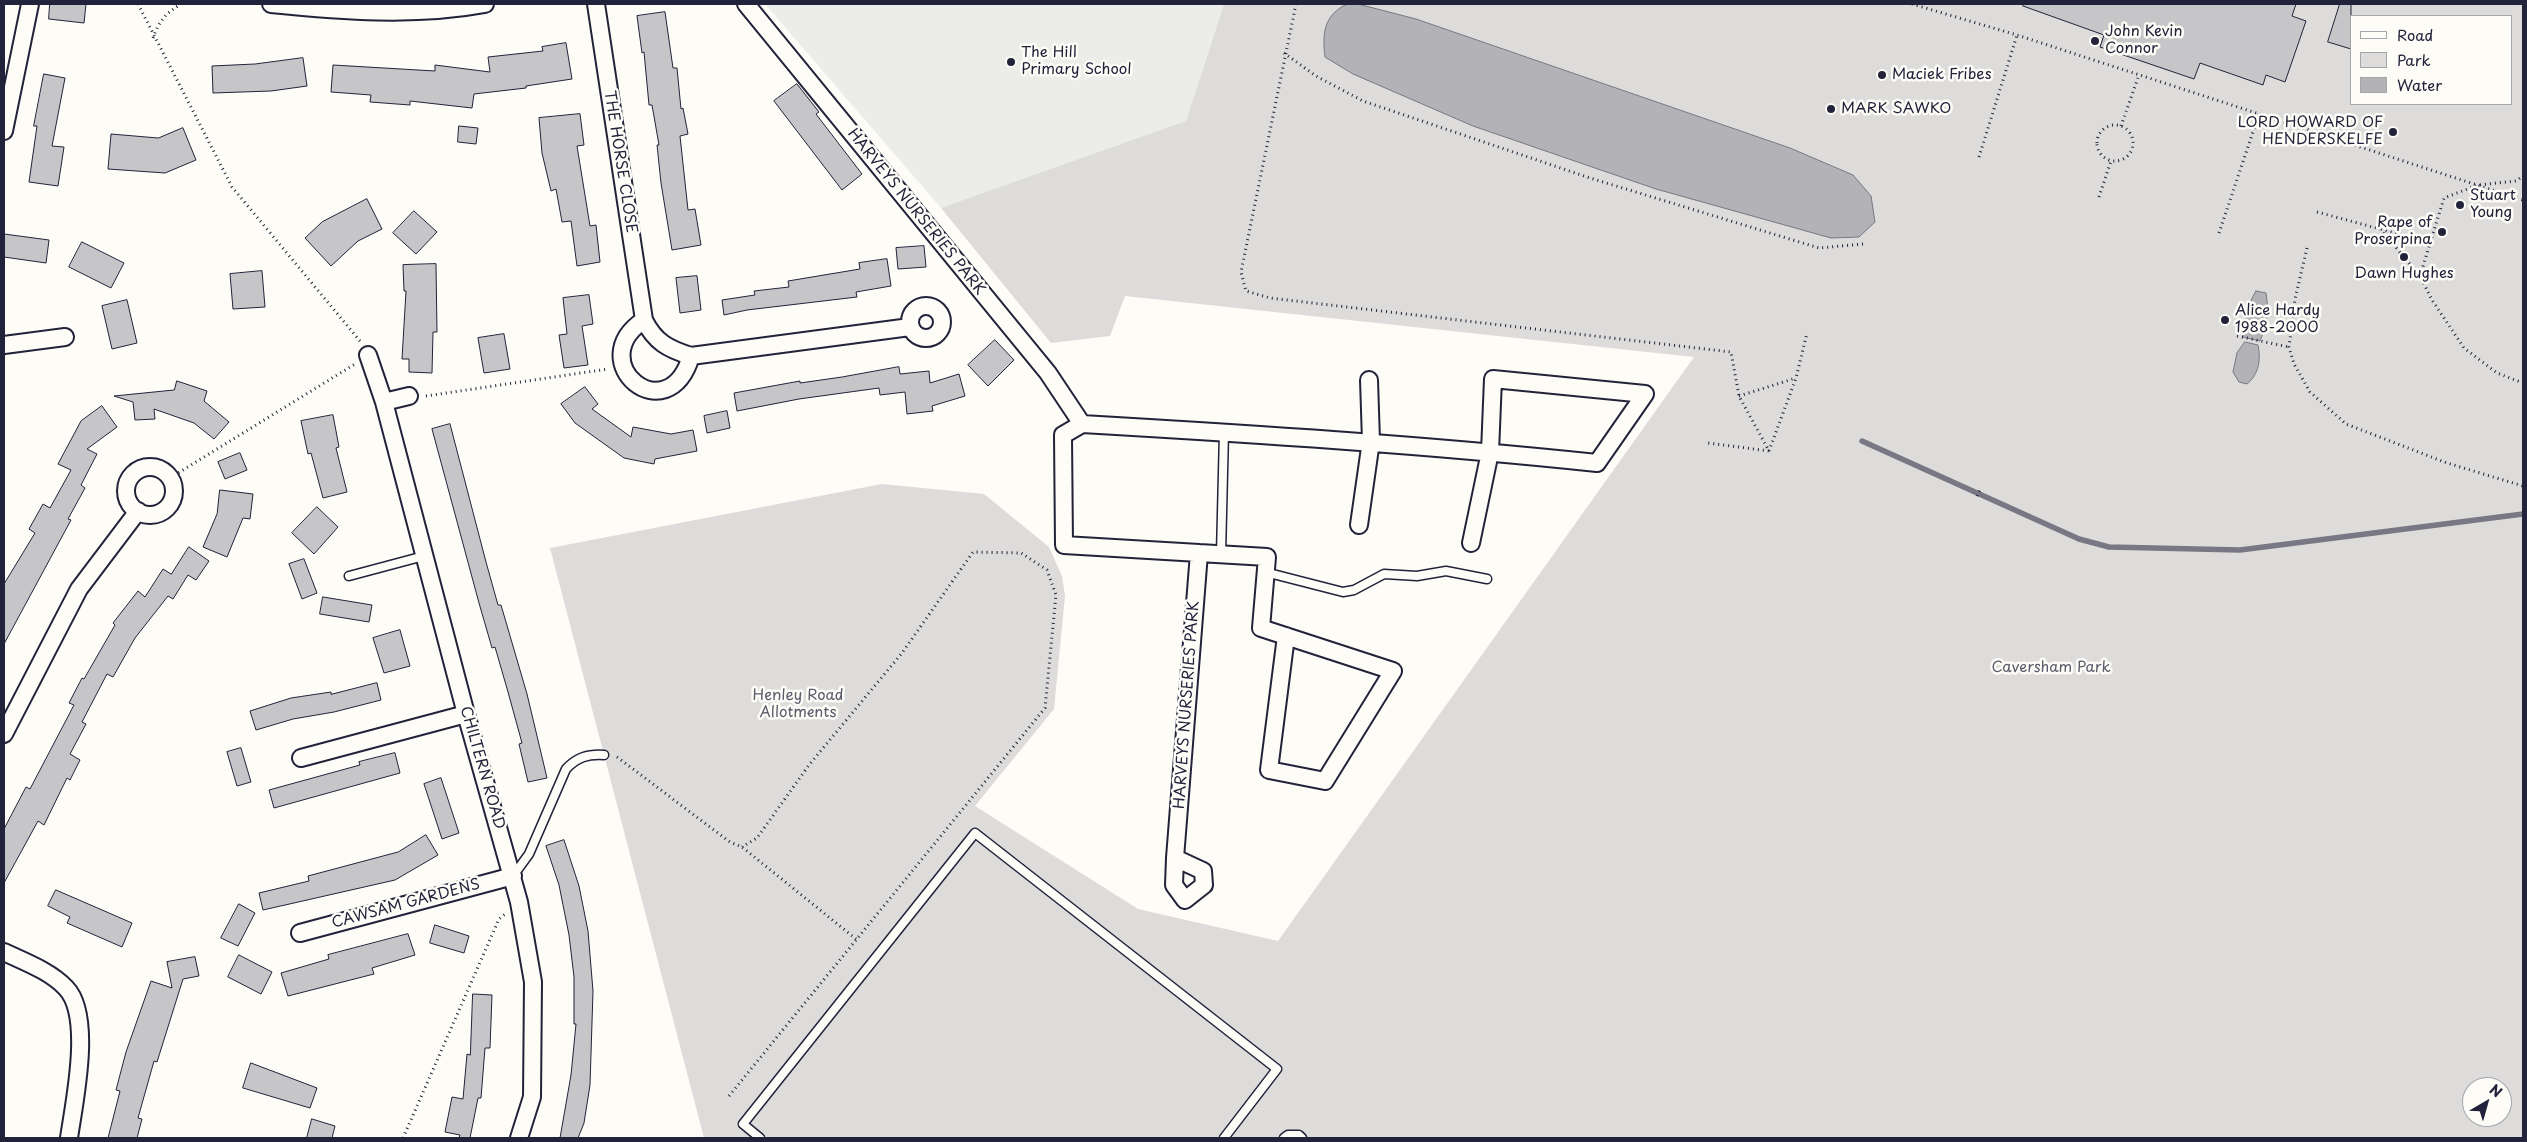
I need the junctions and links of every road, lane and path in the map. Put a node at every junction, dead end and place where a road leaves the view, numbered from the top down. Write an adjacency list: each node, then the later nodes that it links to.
1 (30, 4): 16 (street)
2 (138, 4): 11 (path)
3 (181, 4): 11 (path)
4 (271, 4): 5 (street)
5 (485, 4)
6 (596, 4): 30 (street, THE HORSE CLOSE)
7 (746, 4): 46 (street, HARVEYS NURSERIES PARK)
8 (1296, 4): 12 (path)
9 (1912, 4): 10 (path)
10 (2018, 35): 13 (path); 17 (path)
11 (153, 38): 37 (path)
12 (1284, 53): 26 (path); 44 (path)
13 (2139, 75): 14 (path); 15 (path)
14 (2259, 114): 20 (path); 25 (path)
15 (2121, 126): 18 (path); 18 (path)
16 (4, 131)
17 (1979, 157)
18 (2111, 161): 21 (path)
19 (2523, 176): 20 (path)
20 (2478, 185): 22 (path); 27 (path)
21 (2099, 197)
22 (2523, 200)
23 (2317, 212): 24 (path)
24 (2380, 229): 27 (path); 29 (path)
25 (2219, 233)
26 (1863, 244)
27 (2429, 244): 29 (path)
28 (2307, 248): 36 (path)
29 (2420, 276): 42 (path)
30 (644, 320): 38 (street, THE HORSE CLOSE); 39 (street)
31 (910, 327): 38 (street, THE HORSE CLOSE)
32 (1806, 333): 40 (path)
33 (65, 336): 35 (street)
34 (2237, 336): 36 (path)
35 (4, 345)
36 (2289, 347): 53 (path)
37 (368, 354): 45 (street, CHILTERN ROAD); 52 (path)
38 (691, 356): 39 (street)
39 (623, 367): 43 (path)
40 (1796, 378): 44 (path); 50 (path)
41 (1369, 380): 48 (street)
42 (2523, 383)
43 (409, 396): 45 (street)
44 (1739, 396): 50 (path)
45 (384, 402): 61 (street, CHILTERN ROAD)
46 (1082, 424): 47 (street); 59 (street)
47 (1224, 432): 48 (street); 60 (lane)
48 (1371, 441): 51 (street); 57 (street)
49 (1708, 443): 50 (path)
50 (1769, 451)
51 (1490, 452): 51 (street); 58 (street)
52 (170, 478): 56 (street); 56 (street)
53 (2523, 486)
54 (1981, 488): 55 (path)
55 (1977, 496)
56 (138, 511): 67 (street)
57 (1359, 525)
58 (1471, 542)
59 (1199, 553): 60 (street); 71 (street, HARVEYS NURSERIES PARK)
60 (1222, 554): 62 (street)
61 (424, 556): 63 (lane); 66 (street, CHILTERN ROAD)
62 (1265, 572): 64 (lane); 65 (street)
63 (349, 576)
64 (1487, 579)
65 (1286, 636): 65 (street)
66 (466, 714): 69 (street); 72 (street, CHILTERN ROAD)
67 (4, 734)
68 (604, 754): 70 (path); 72 (lane)
69 (301, 758)
70 (742, 847): 75 (path); 75 (path)
71 (1175, 858)
72 (513, 876): 73 (street, CHILTERN ROAD); 74 (street, CAWSAM GARDENS)
73 (520, 902): 79 (path); 80 (street, CHILTERN ROAD)
74 (300, 933)
75 (856, 939): 77 (path)
76 (4, 952): 78 (street)
77 (729, 1096)
78 (69, 1138)
79 (403, 1138)
80 (519, 1138)
81 (760, 1138): 82 (lane)
82 (1224, 1138)
83 (1284, 1138): 84 (lane)
84 (1302, 1138)

